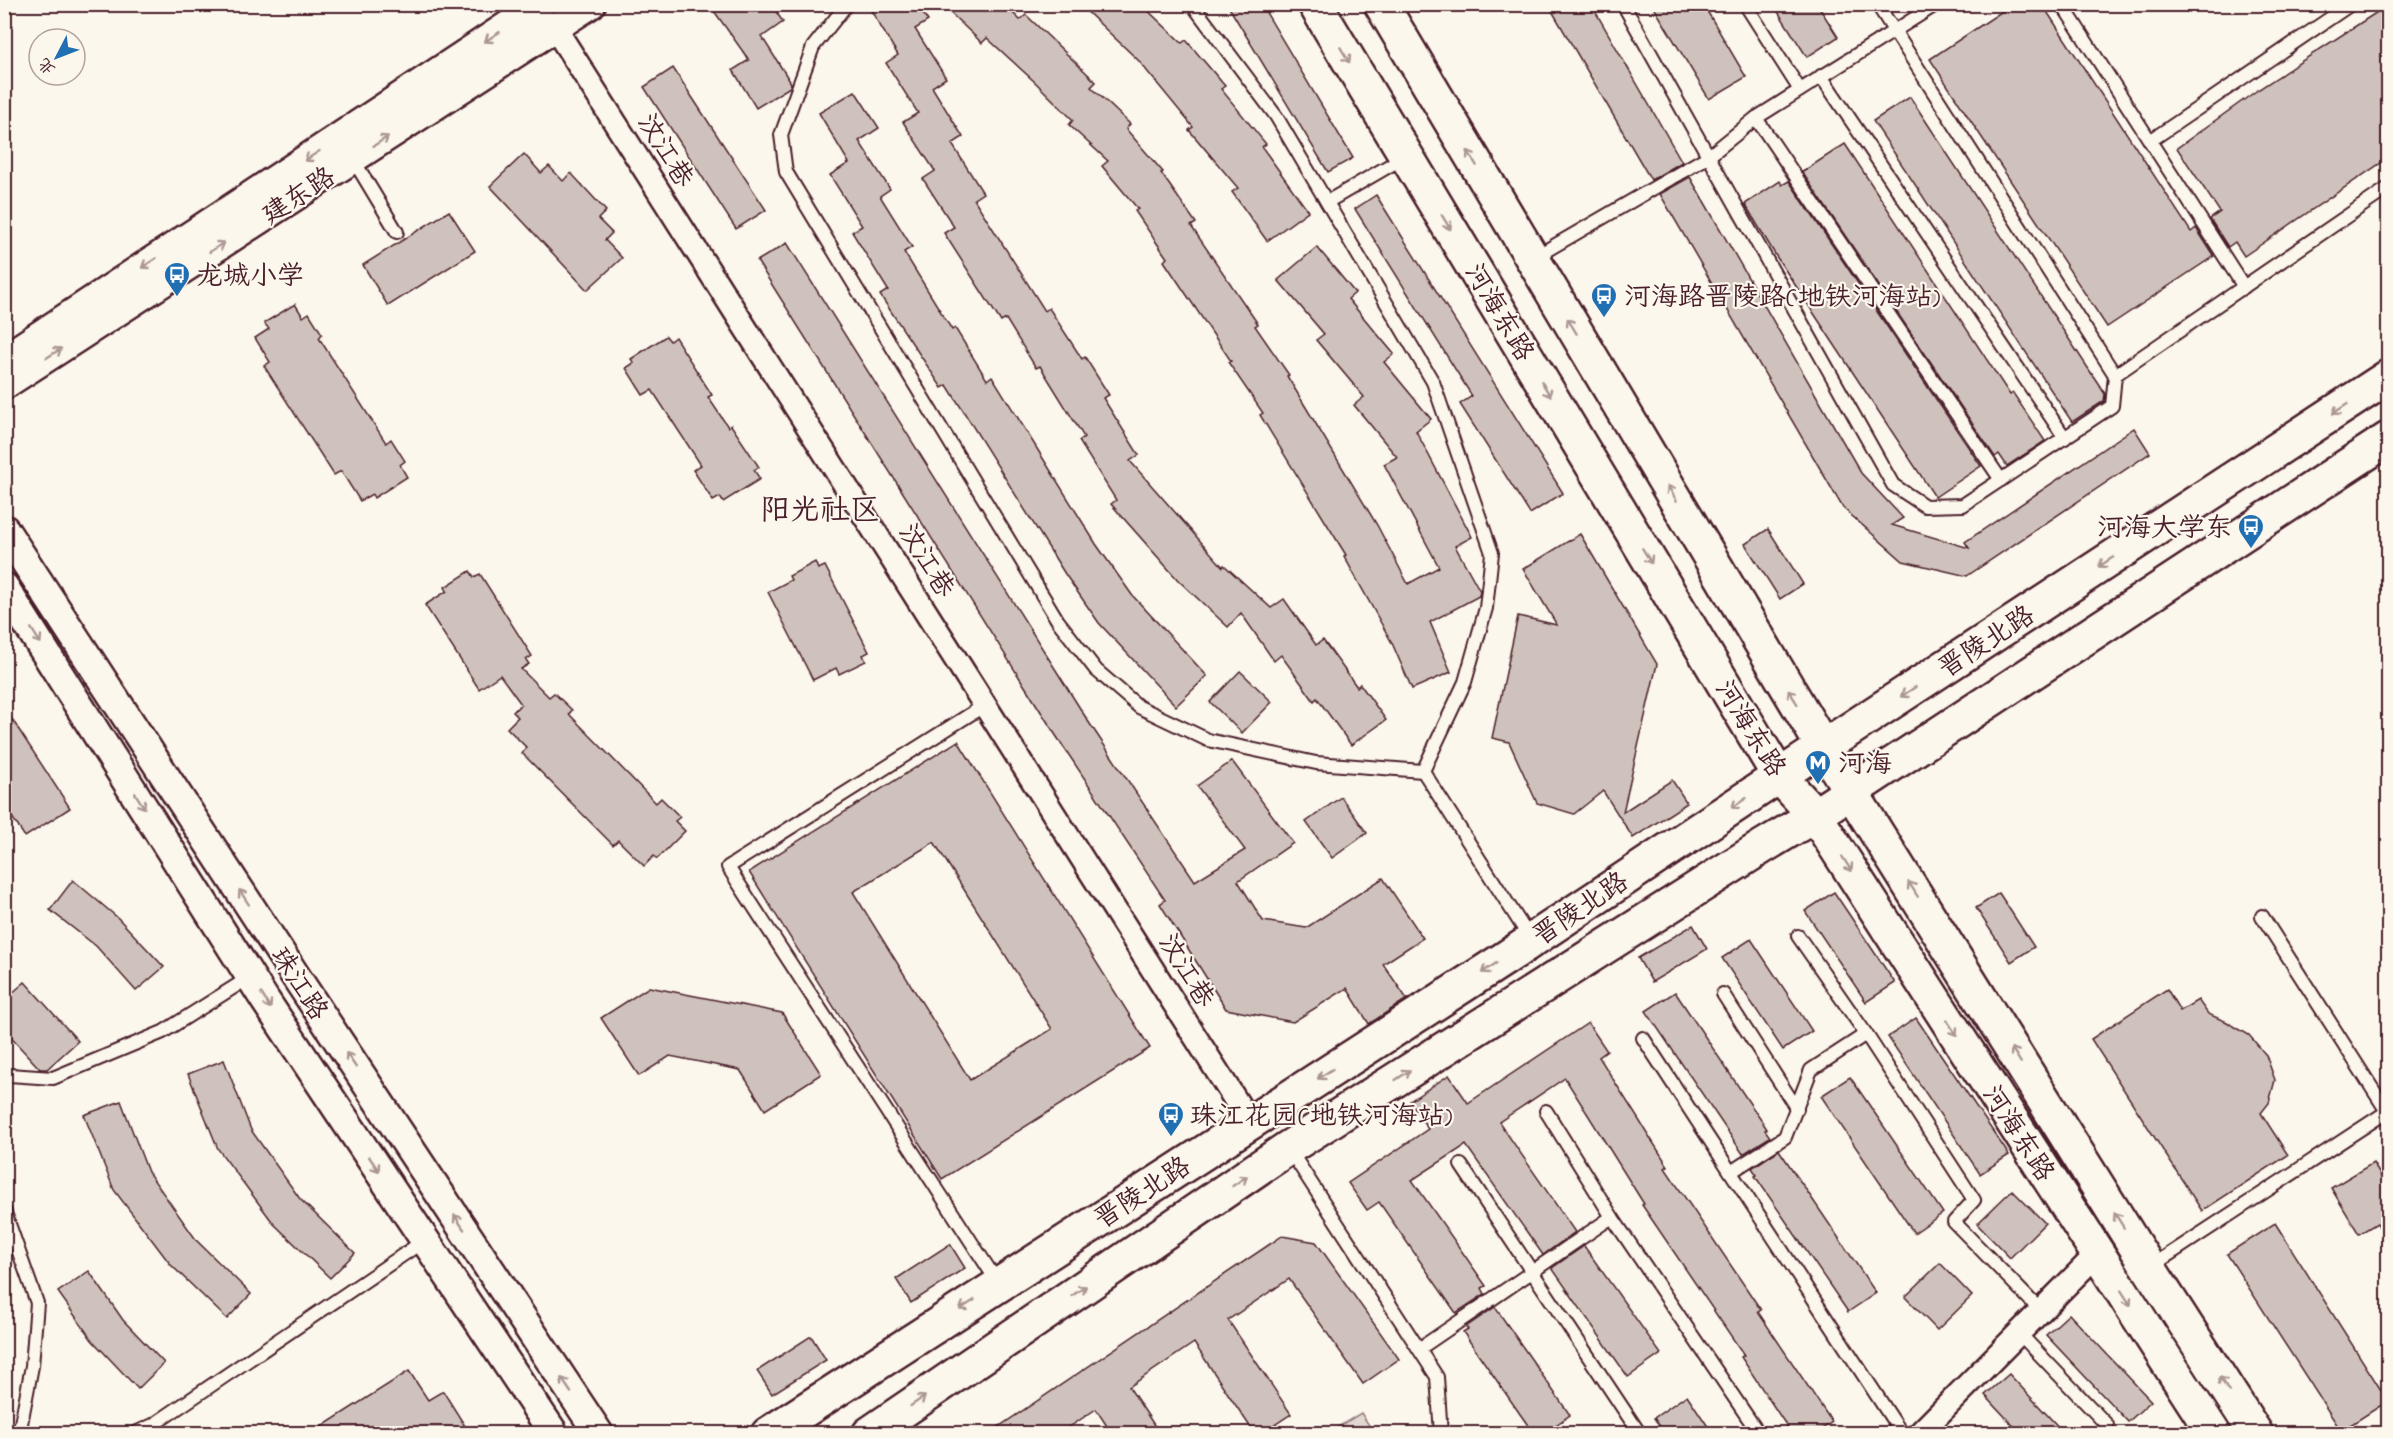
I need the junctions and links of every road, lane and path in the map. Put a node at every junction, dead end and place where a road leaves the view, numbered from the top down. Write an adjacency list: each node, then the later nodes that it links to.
1 (591, 4): 12 (street, 建东路)
2 (847, 4): 37 (lane)
3 (1192, 4): 22 (lane)
4 (1315, 4): 18 (main road, 河海东路, one-way to 18)
5 (1381, 4): 24 (main road, 河海东路, one-way to 5)
6 (1623, 4): 19 (lane)
7 (1745, 4): 15 (lane)
8 (1877, 4): 13 (lane)
9 (1937, 4): 13 (lane)
10 (2062, 4): 17 (lane)
11 (2351, 4): 17 (lane)
12 (548, 16): 20 (street, 建东路, one-way to 12); 26 (street, 建东路, one-way to 26); 35 (street, 汶江巷)
13 (1894, 31): 14 (lane); 27 (lane)
14 (1821, 76): 15 (lane); 30 (lane)
15 (1800, 90): 16 (lane)
16 (1756, 118): 19 (lane); 32 (lane)
17 (2150, 141): 25 (lane)
18 (1406, 156): 22 (lane); 38 (main road, 河海东路, one-way to 38)
19 (1708, 156): 24 (lane); 32 (lane)
20 (353, 159): 23 (lane); 29 (street, 建东路, one-way to 20)
21 (2388, 188): 25 (lane)
22 (1327, 202): 37 (lane)
23 (397, 232)
24 (1532, 259): 36 (main road, 河海东路, one-way to 24)
25 (2244, 287): 27 (lane)
26 (4, 359)
27 (2115, 375): 30 (lane)
28 (2388, 377): 36 (main road, 晋陵北路, one-way to 36)
29 (4, 385)
30 (2065, 438): 32 (lane)
31 (2388, 439): 39 (main road, 晋陵北路)
32 (2001, 480)
33 (4, 529): 70 (street, 珠江路, one-way to 33)
34 (4, 587): 44 (street, 珠江路, one-way to 44)
35 (985, 705): 52 (street, 汶江巷); 62 (lane)
36 (1823, 747): 38 (main road, 晋陵北路); 39 (main road, 河海东路)
37 (1423, 771): 43 (lane)
38 (1779, 776): 40 (main road, 河海东路); 43 (main road, 晋陵北路, one-way to 43)
39 (1851, 791): 40 (main road, 晋陵北路); 60 (main road, 河海东路, one-way to 39)
40 (1815, 815): 53 (main road, 晋陵北路, one-way to 40); 59 (main road, 河海东路, one-way to 59)
41 (2262, 916): 51 (lane)
42 (1798, 936): 46 (lane)
43 (1531, 941): 52 (main road, 晋陵北路, one-way to 52)
44 (250, 977): 48 (lane); 58 (street, 珠江路, one-way to 58)
45 (1723, 994): 49 (lane)
46 (1866, 1035): 49 (lane); 63 (lane)
47 (1643, 1038): 55 (lane)
48 (4, 1076)
49 (1797, 1109): 55 (lane)
50 (1546, 1112): 57 (lane)
51 (2388, 1112): 60 (lane)
52 (1250, 1123): 62 (main road, 晋陵北路)
53 (1288, 1149): 65 (lane); 72 (main road, 晋陵北路, one-way to 53)
54 (1461, 1165): 61 (lane)
55 (1731, 1172): 76 (lane)
56 (4, 1210): 67 (lane)
57 (1612, 1216): 61 (lane); 75 (lane)
58 (425, 1240): 68 (lane); 69 (street, 珠江路)
59 (2097, 1254): 63 (street); 78 (main road, 河海东路, one-way to 78)
60 (2149, 1268): 79 (main road, 河海东路, one-way to 60)
61 (1532, 1272): 65 (lane); 74 (lane)
62 (999, 1285): 71 (main road, 晋陵北路, one-way to 71)
63 (2041, 1311): 64 (street)
64 (2019, 1333): 66 (lane); 77 (street)
65 (1419, 1349): 73 (lane)
66 (2107, 1425)
67 (20, 1434)
68 (134, 1434)
69 (554, 1434)
70 (599, 1434)
71 (768, 1434)
72 (869, 1434)
73 (1441, 1434)
74 (1640, 1434)
75 (1758, 1434)
76 (1902, 1434)
77 (1919, 1434)
78 (2214, 1434)
79 (2256, 1434)

